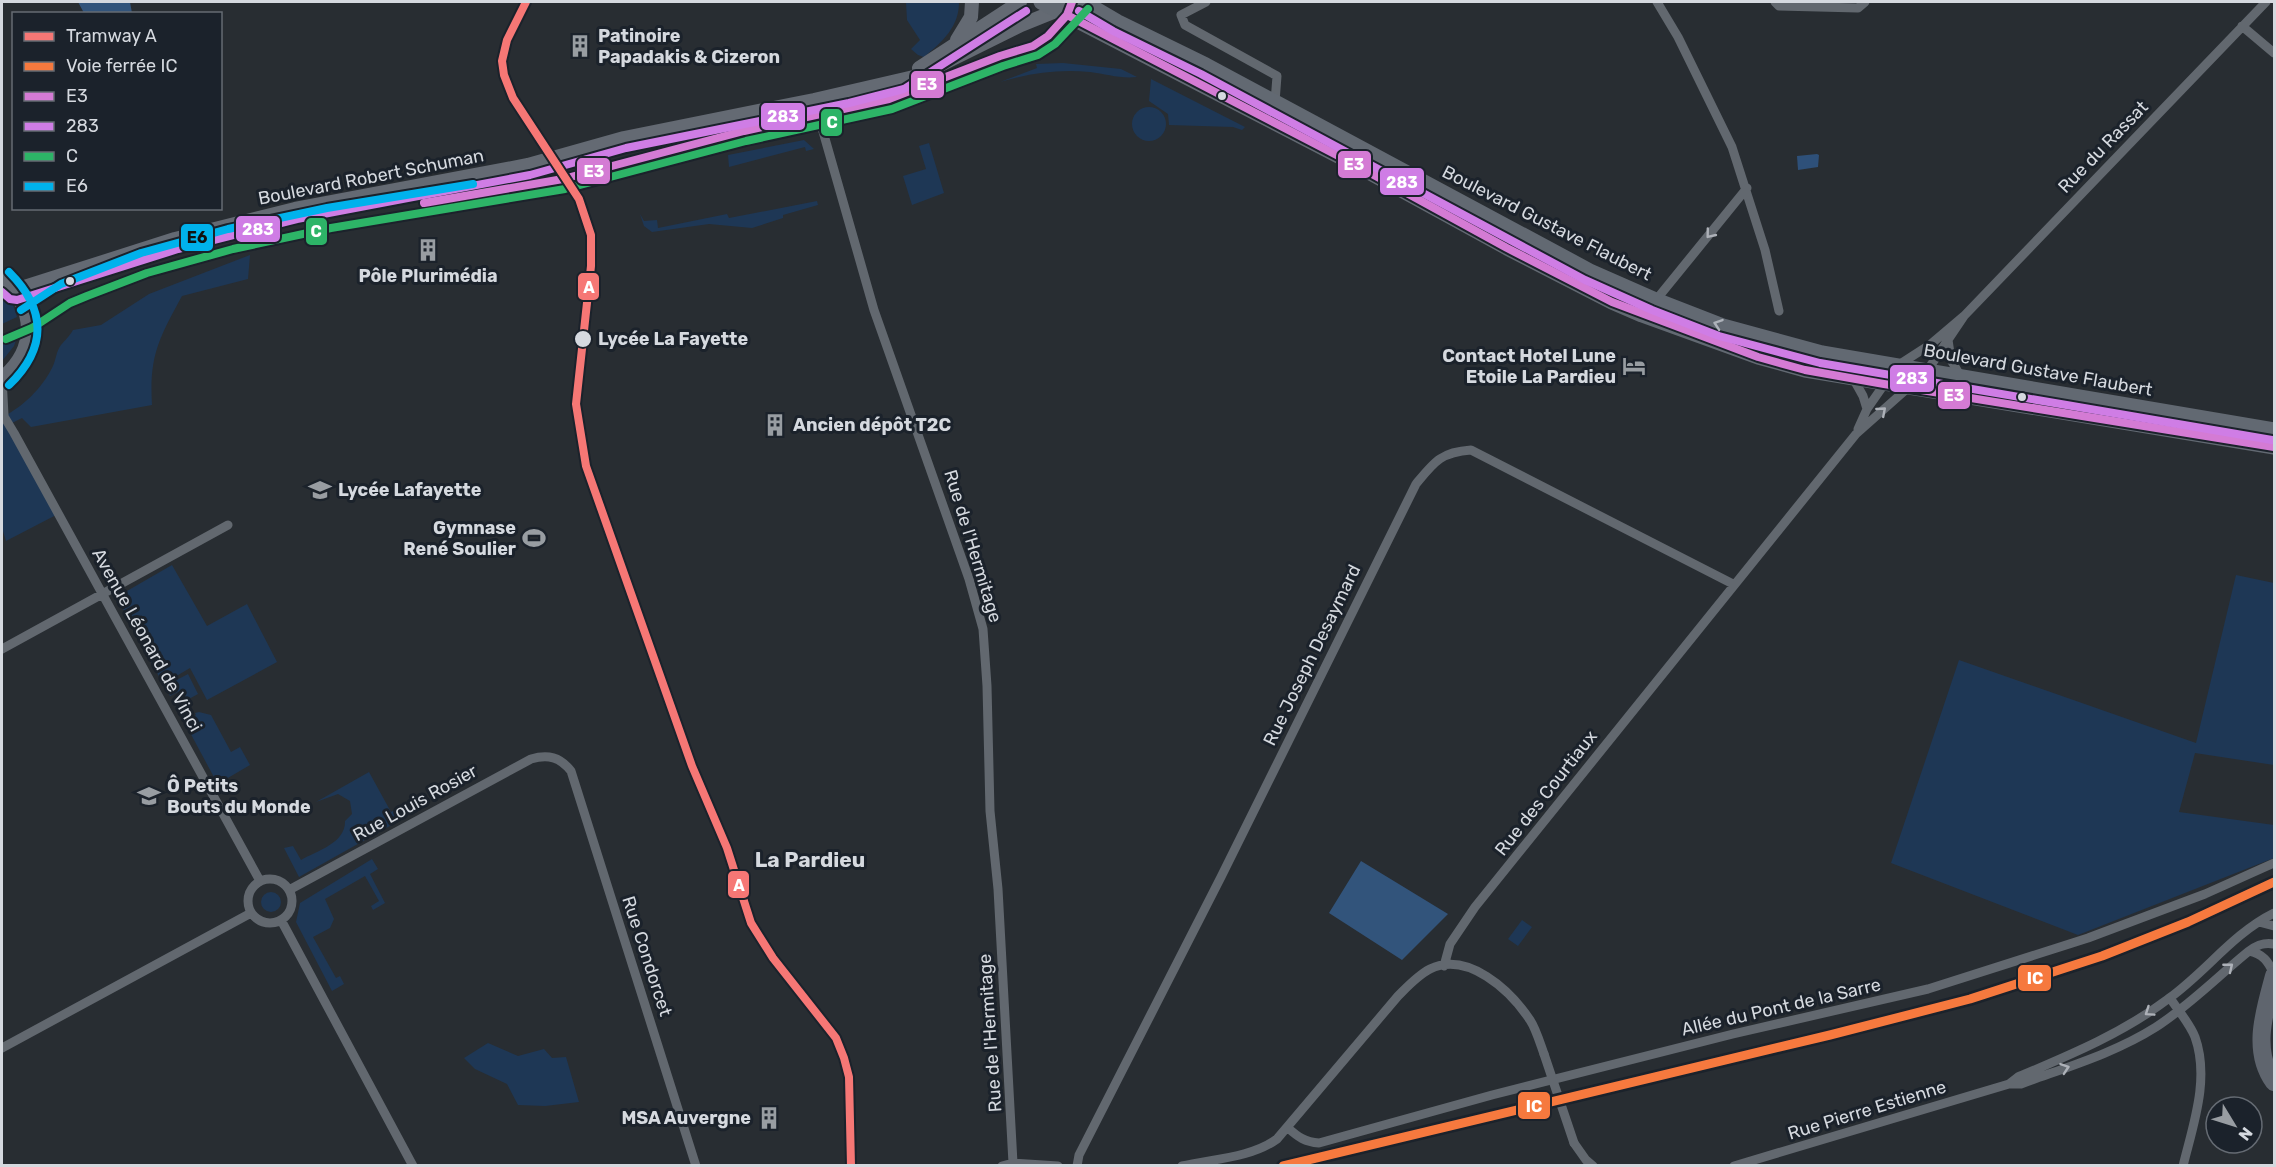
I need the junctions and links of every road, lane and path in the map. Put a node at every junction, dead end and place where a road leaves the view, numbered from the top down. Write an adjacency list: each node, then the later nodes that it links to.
1 (972, 2): 13 (main road)
2 (1020, 2): 13 (main road)
3 (1041, 2): 11 (main road, Boulevard Gustave Flaubert)
4 (1078, 2): 11 (main road)
5 (1084, 2): 17 (main road, Boulevard Gustave Flaubert)
6 (1206, 2): 17 (street)
7 (1656, 2): 18 (street)
8 (1775, 2): 9 (street)
9 (1865, 2)
10 (2266, 2): 12 (street, Rue du Rassat)
11 (1056, 9): 15 (main road); 28 (main road, Boulevard Gustave Flaubert)
12 (2242, 26): 14 (street); 23 (street, Rue du Rassat)
13 (950, 48): 15 (main road)
14 (2274, 53)
15 (901, 79): 16 (main road)
16 (814, 100): 20 (main road, Boulevard Robert Schuman); 60 (street, Rue de l'Hermitage)
17 (1275, 102): 21 (main road, Boulevard Gustave Flaubert)
18 (1747, 188): 21 (street, one-way to 21); 22 (street)
19 (2, 279): 20 (main road)
20 (15, 290): 27 (main road)
21 (1656, 300): 25 (main road, Boulevard Gustave Flaubert, one-way to 21)
22 (1779, 311)
23 (1964, 316): 24 (street, Rue du Rassat); 25 (street, Rue du Rassat)
24 (1948, 340): 26 (street, Rue du Rassat); 29 (street)
25 (1897, 366): 26 (main road, Boulevard Gustave Flaubert); 30 (street)
26 (1927, 371): 29 (main road, Boulevard Gustave Flaubert); 31 (street, Rue du Rassat)
27 (2, 378): 33 (street, Avenue Léonard de Vinci)
28 (1853, 378): 30 (main road, Boulevard Gustave Flaubert); 32 (street)
29 (1961, 378): 34 (main road, Boulevard Gustave Flaubert)
30 (1884, 384): 31 (main road, Boulevard Gustave Flaubert); 32 (street)
31 (1910, 388): 35 (street, Rue des Courtiaux, one-way to 31); 36 (main road, Boulevard Gustave Flaubert)
32 (1867, 409): 35 (street)
33 (3, 415): 39 (street, Avenue Léonard de Vinci)
34 (2274, 430)
35 (1856, 434): 38 (street, Rue des Courtiaux)
36 (2274, 447)
37 (228, 525): 39 (street)
38 (1733, 584): 52 (street, Rue des Courtiaux); 65 (street, Rue Joseph Desaymard)
39 (102, 593): 40 (street); 43 (street, Avenue Léonard de Vinci)
40 (2, 649)
41 (559, 760): 44 (street, Rue Louis Rosier); 62 (street, Rue Condorcet)
42 (2274, 863): 59 (street, Allée du Pont de la Sarre)
43 (260, 881): 44 (street); 45 (street)
44 (289, 891): 47 (street)
45 (251, 913): 47 (street); 56 (street)
46 (2274, 913): 48 (street, Rue Pierre Estienne)
47 (281, 920): 61 (street)
48 (2259, 922): 49 (street); 54 (street, Rue Pierre Estienne)
49 (2274, 927)
50 (2274, 944): 51 (street, Rue Pierre Estienne)
51 (2248, 951): 53 (street); 55 (street, Rue Pierre Estienne, one-way to 51)
52 (1444, 966): 59 (street); 67 (street, bridge)
53 (2274, 975): 57 (highway)
54 (2170, 998): 55 (street); 58 (street, Rue Pierre Estienne, one-way to 58)
55 (2179, 1011): 58 (street, Rue Pierre Estienne, one-way to 55); 69 (street)
56 (2, 1048)
57 (2274, 1082)
58 (2009, 1084): 68 (street, Rue Pierre Estienne)
59 (1288, 1128): 66 (street)
60 (1013, 1163): 63 (street); 64 (street)
61 (413, 1166)
62 (696, 1166)
63 (1002, 1166)
64 (1058, 1166)
65 (1077, 1166)
66 (1182, 1166)
67 (1593, 1166)
68 (1734, 1166)
69 (2183, 1166)

